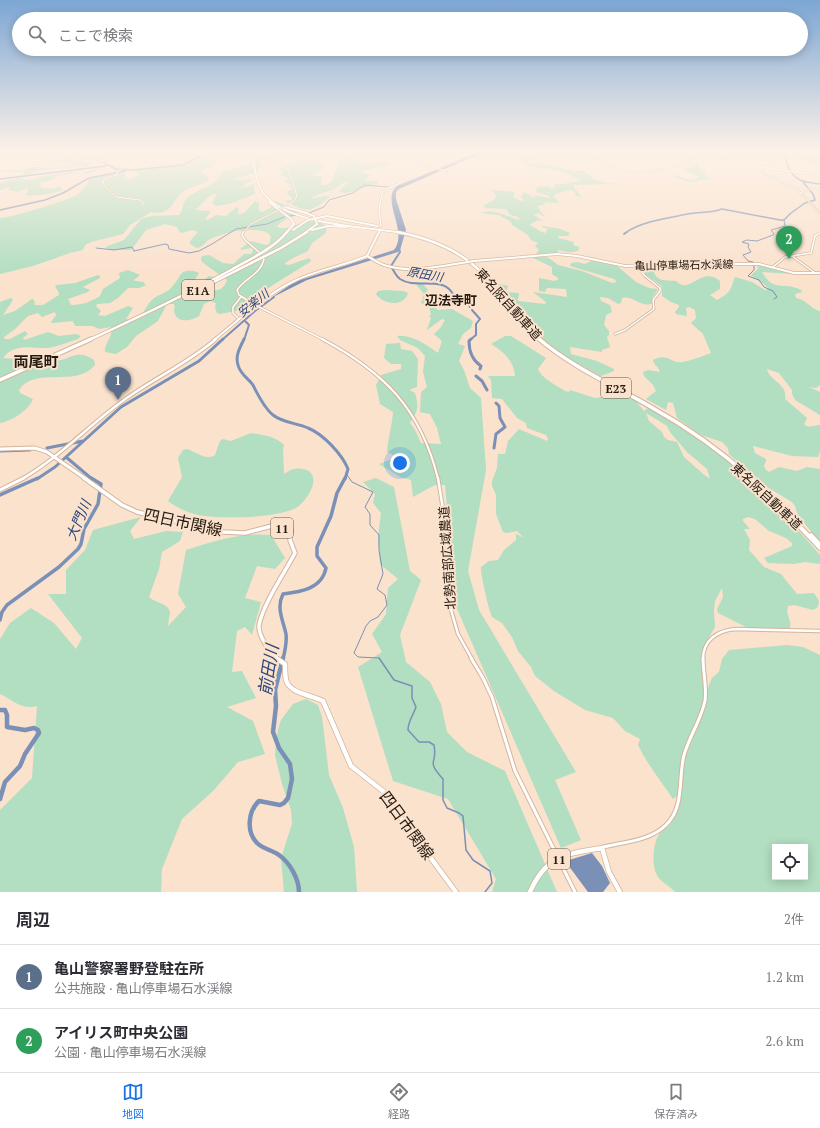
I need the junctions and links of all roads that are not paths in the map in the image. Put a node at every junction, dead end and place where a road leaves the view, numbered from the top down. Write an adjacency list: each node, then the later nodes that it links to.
1 (110, 192): 9 (street)
2 (260, 192): 18 (highway, E1A)
3 (262, 192): 11 (highway)
4 (265, 192): 11 (highway)
5 (296, 192): 18 (street, bridge)
6 (383, 192): 12 (main road)
7 (805, 192): 8 (street)
8 (801, 193): 10 (street)
9 (143, 205)
10 (820, 213)
11 (301, 214): 13 (highway); 17 (highway, bridge)
12 (382, 226)
13 (390, 230): 16 (highway); 17 (highway); 18 (highway, bridge)
14 (380, 231): 20 (main road)
15 (820, 233): 19 (street)
16 (410, 234): 33 (highway, 東名阪自動車道 / E23); 34 (highway, 東名阪自動車道 / E23)
17 (294, 241): 28 (highway, E1A)
18 (260, 252): 25 (street); 28 (highway, E1A)
19 (792, 256): 22 (street); 23 (street)
20 (368, 257): 21 (main road, 亀山停車場石水渓線, bridge); 26 (main road)
21 (638, 266): 22 (main road, 亀山停車場石水渓線); 27 (street)
22 (773, 267): 23 (main road, 亀山停車場石水渓線)
23 (815, 273): 24 (main road, 亀山停車場石水渓線)
24 (820, 273)
25 (241, 297): 26 (street); 37 (street, 北勢南部広域農道, bridge)
26 (238, 318): 31 (main road)
27 (615, 334)
28 (100, 336): 29 (highway, E1A)
29 (0, 381)
30 (0, 449): 31 (main road, 四日市関線 / 11)
31 (56, 458): 32 (main road); 38 (main road, 四日市関線 / 11)
32 (0, 490)
33 (820, 545)
34 (820, 548)
35 (820, 631): 36 (street)
36 (602, 848): 37 (main road, 11); 41 (main road)
37 (559, 859): 39 (main road, 11); 40 (street, 北勢南部広域農道)
38 (456, 892)
39 (530, 892)
40 (575, 892)
41 (620, 892)

